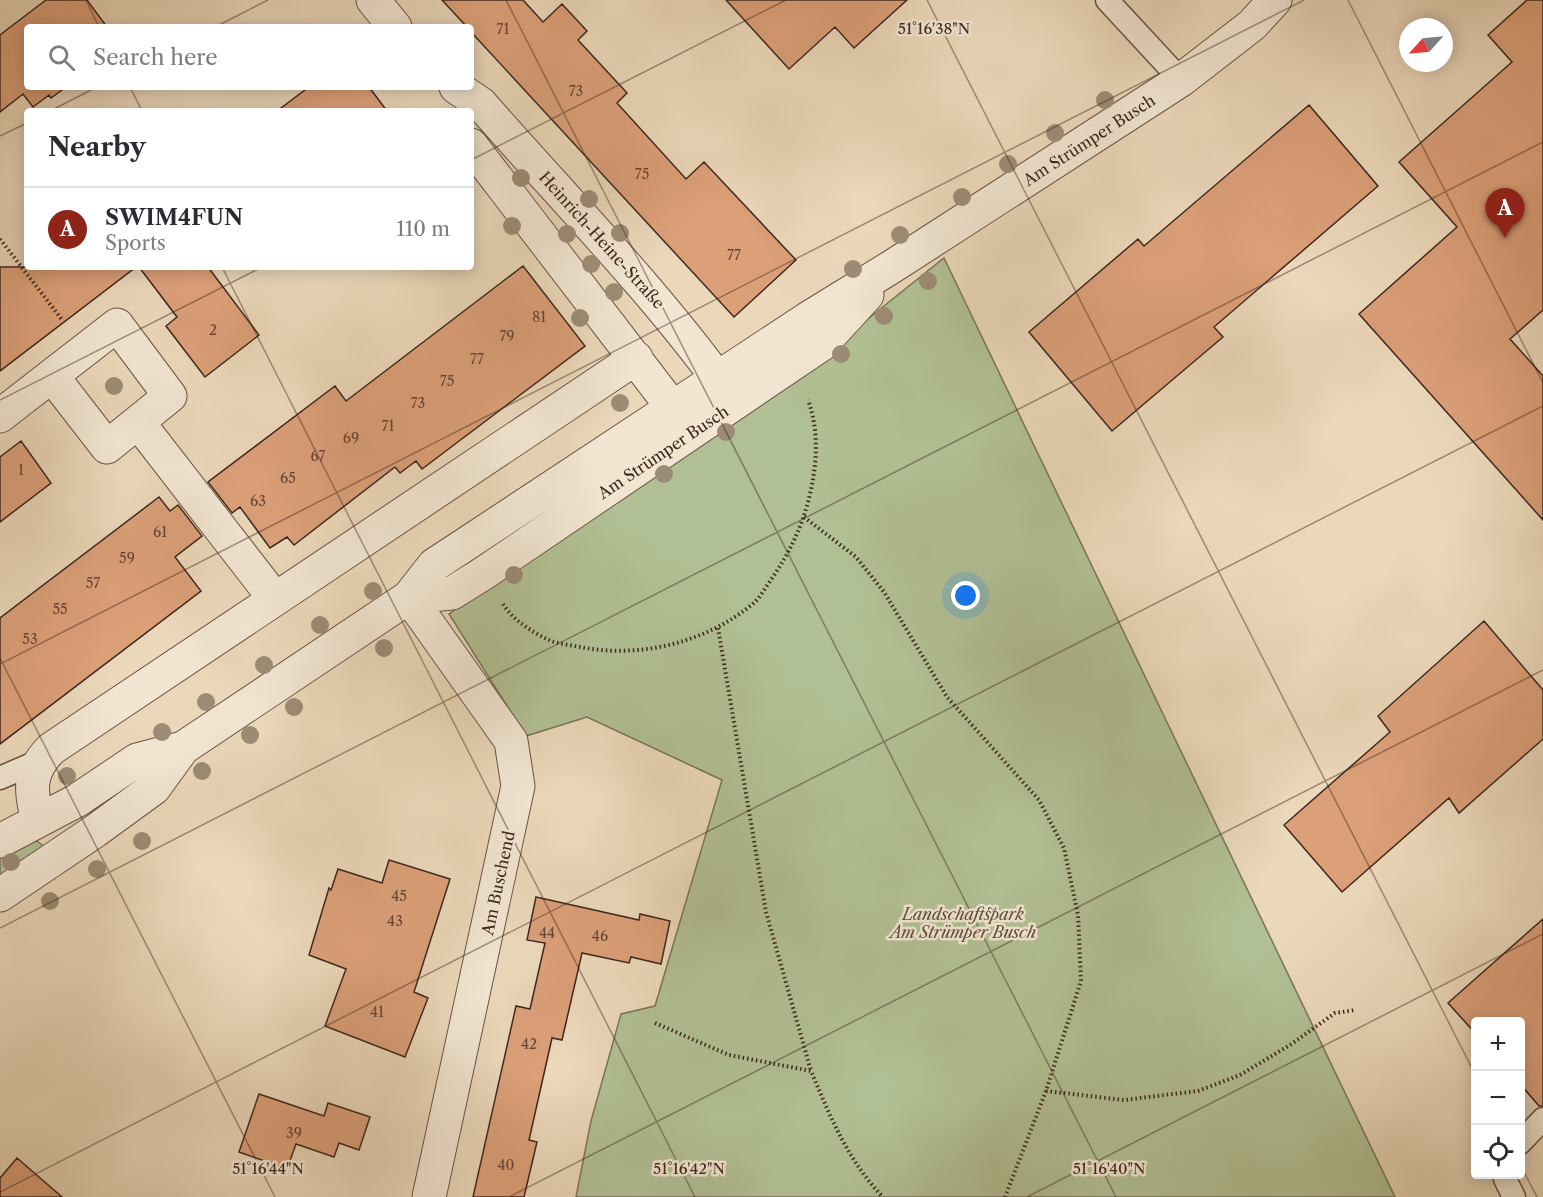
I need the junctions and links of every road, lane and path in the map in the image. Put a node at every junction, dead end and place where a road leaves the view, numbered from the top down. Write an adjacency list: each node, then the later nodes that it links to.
1 (373, 0): 4 (street)
2 (1107, 0): 5 (lane)
3 (1275, 0): 5 (street, Am Strümper Busch)
4 (393, 24)
5 (1181, 80): 14 (street, Am Strümper Busch)
6 (443, 90): 8 (street)
7 (460, 90): 14 (street, Heinrich-Heine-Straße)
8 (450, 108)
9 (474, 150): 12 (street)
10 (0, 239): 11 (path)
11 (85, 351): 13 (street); 17 (street)
12 (636, 358): 16 (street); 20 (street)
13 (52, 376): 15 (street); 17 (street)
14 (727, 390): 16 (street, Am Strümper Busch)
15 (0, 416)
16 (682, 420): 18 (street, Am Strümper Busch)
17 (138, 422): 20 (street)
18 (409, 597): 22 (street, Am Strümper Busch); 35 (street, Am Buschend)
19 (499, 598): 21 (path)
20 (274, 599): 23 (street)
21 (718, 628): 30 (path); 31 (path)
22 (183, 748): 25 (street, Am Strümper Busch); 27 (street, Am Strümper Busch)
23 (39, 761): 24 (lane); 25 (street)
24 (0, 778)
25 (38, 821): 26 (street, Am Strümper Busch)
26 (0, 842)
27 (0, 895)
28 (1356, 1010): 31 (path)
29 (655, 1023): 30 (path)
30 (811, 1071): 36 (path)
31 (1046, 1090): 37 (path)
32 (1543, 1119): 33 (lane)
33 (1525, 1139)
34 (1505, 1179): 38 (lane)
35 (429, 1197)
36 (883, 1197)
37 (1005, 1197)
38 (1514, 1197)

